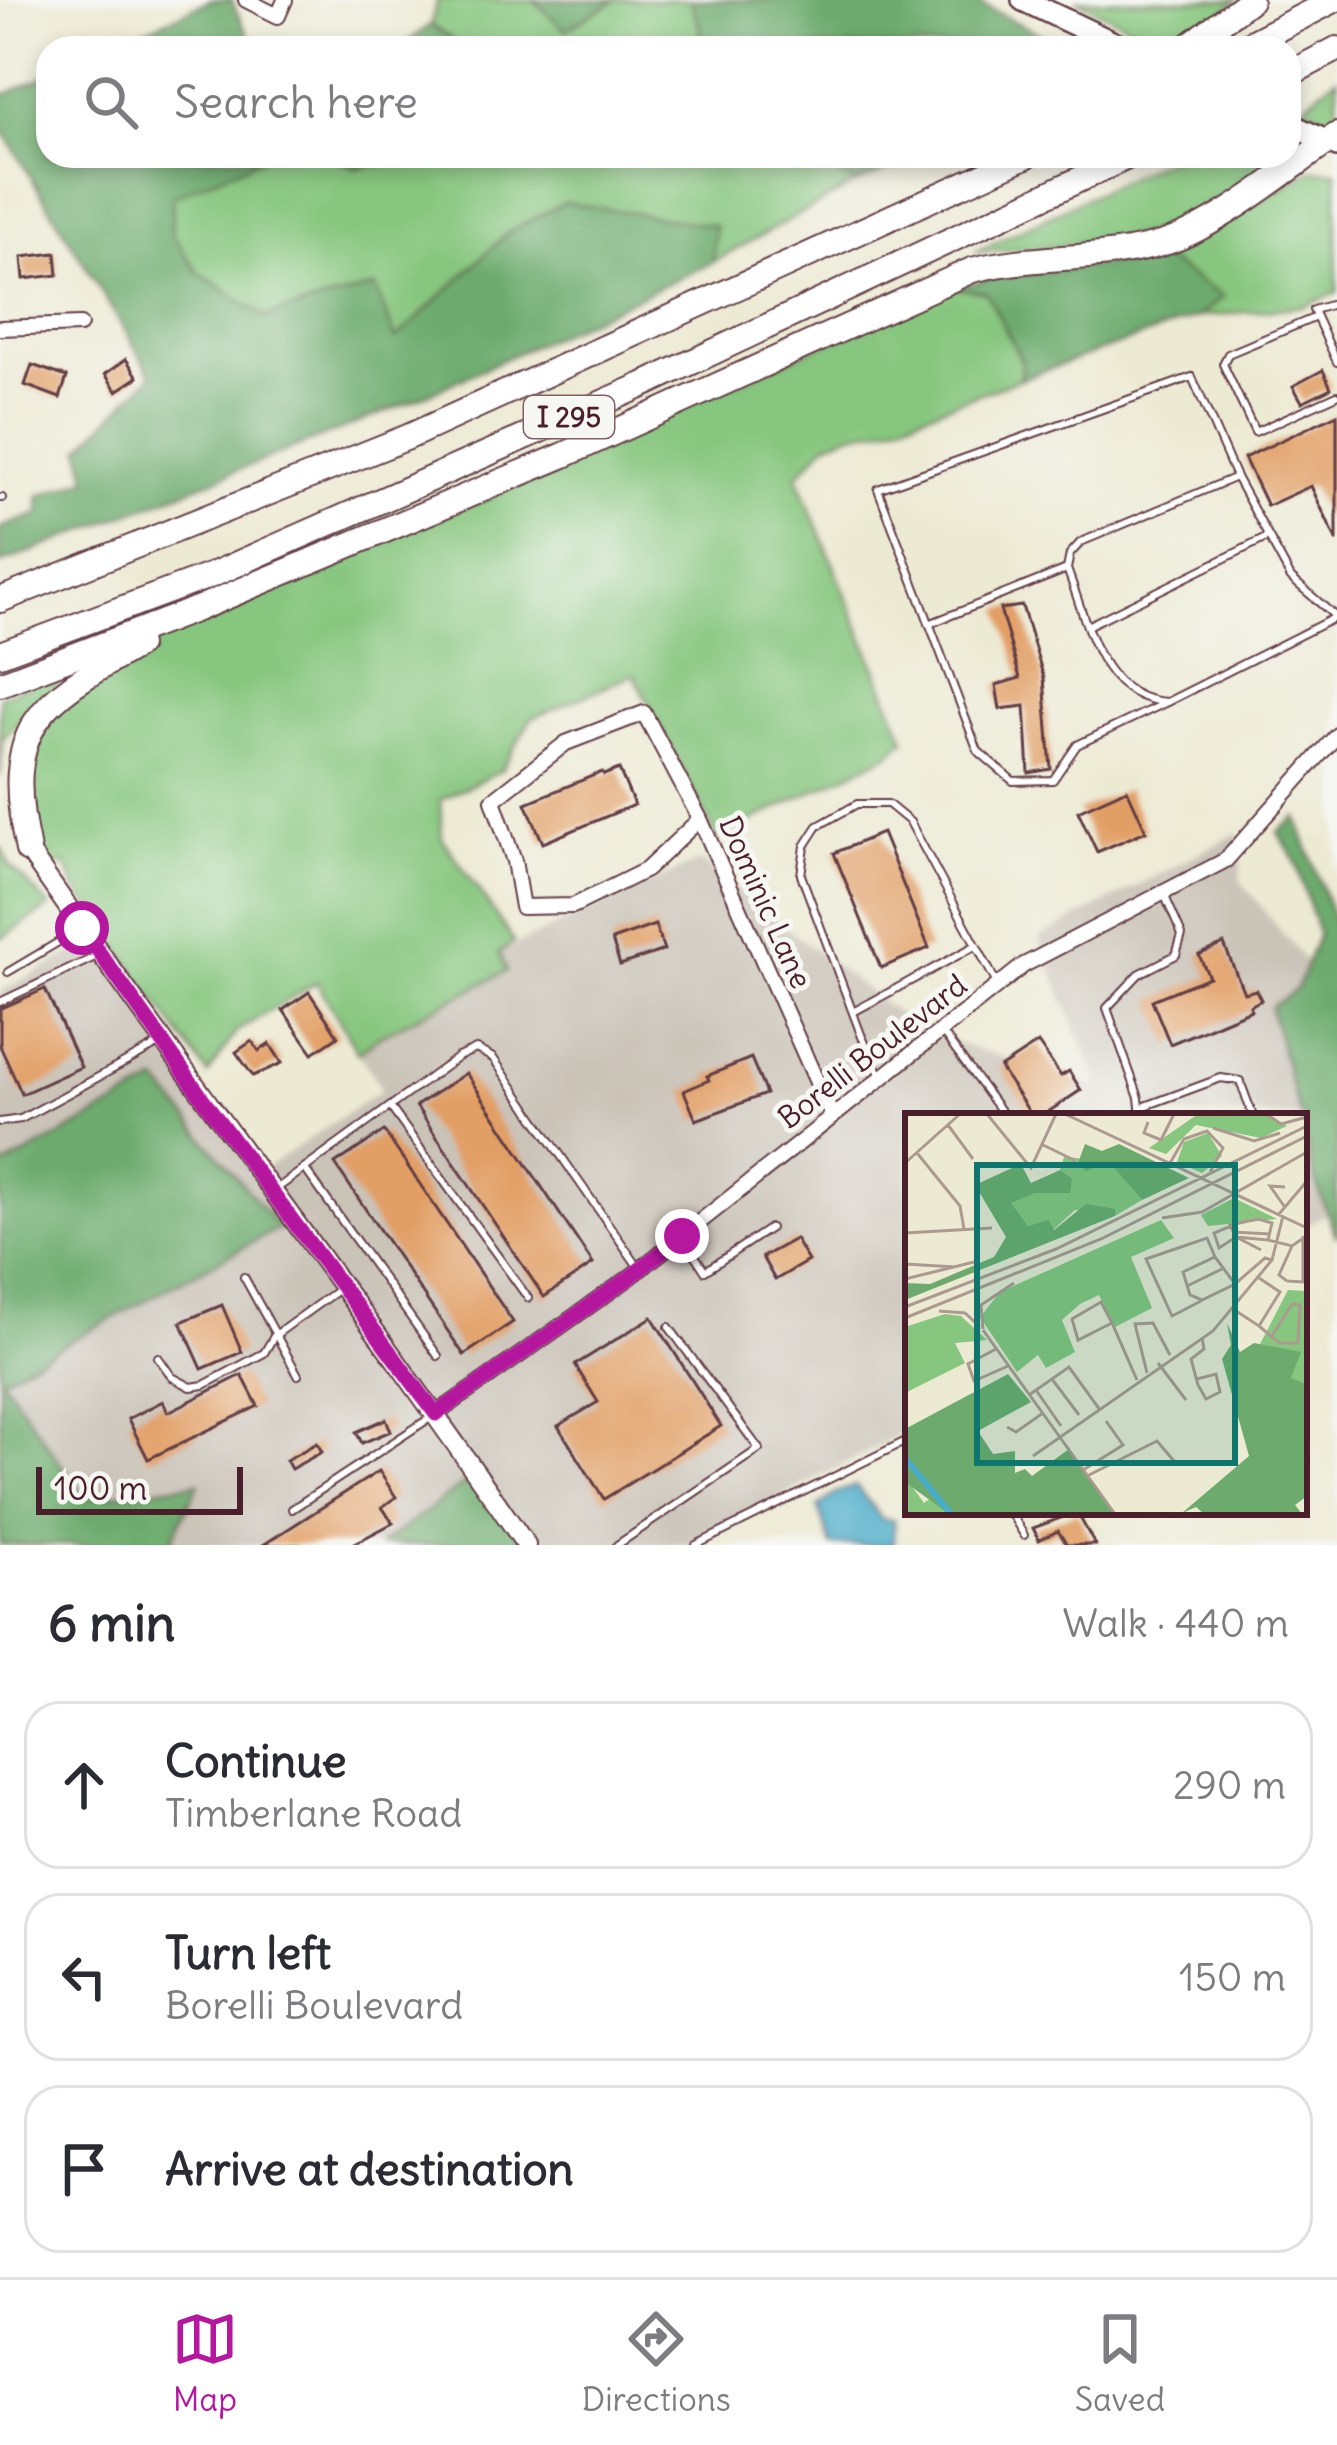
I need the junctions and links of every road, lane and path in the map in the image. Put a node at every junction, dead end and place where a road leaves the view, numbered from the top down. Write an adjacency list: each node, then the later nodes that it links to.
1 (246, 0): 2 (street)
2 (285, 0)
3 (1023, 0): 6 (main road)
4 (1250, 0): 7 (highway)
5 (1334, 0): 8 (highway)
6 (1098, 36)
7 (1202, 36)
8 (1264, 36)
9 (1337, 49): 10 (highway)
10 (1301, 68)
11 (1301, 128): 12 (main road)
12 (1334, 140): 13 (highway)
13 (1301, 161)
14 (965, 168): 25 (highway)
15 (1000, 168): 25 (highway, I 295)
16 (1104, 168): 34 (highway, I 295)
17 (1291, 168): 30 (highway)
18 (1337, 303): 19 (lane)
19 (1314, 314): 22 (lane); 24 (lane)
20 (80, 325): 21 (street)
21 (0, 328)
22 (1333, 344): 23 (lane)
23 (1337, 362)
24 (1337, 394)
25 (408, 437): 29 (highway, I 295)
26 (1236, 477): 27 (lane); 28 (lane); 32 (lane)
27 (1269, 537): 31 (lane); 33 (lane)
28 (1067, 569): 32 (lane); 33 (lane)
29 (0, 600)
30 (197, 610): 35 (highway); 41 (highway)
31 (1336, 617): 36 (lane)
32 (929, 624): 36 (lane)
33 (1089, 626): 36 (lane)
34 (0, 654)
35 (0, 684)
36 (1168, 702)
37 (1337, 735): 38 (street, Borelli Boulevard)
38 (1332, 752): 42 (street, Borelli Boulevard)
39 (700, 819): 39 (street, Dominic Lane); 57 (street, Dominic Lane)
40 (0, 820): 41 (highway)
41 (28, 850): 43 (street)
42 (1164, 894): 47 (street, Borelli Boulevard); 54 (lane)
43 (82, 928): 45 (street); 46 (lane)
44 (975, 946): 47 (lane); 49 (lane); 49 (lane)
45 (100, 955): 48 (lane); 51 (street)
46 (8, 972)
47 (998, 985): 50 (street, Borelli Boulevard)
48 (0, 1002)
49 (853, 1012): 52 (lane)
50 (940, 1029): 52 (street, Borelli Boulevard); 55 (lane)
51 (163, 1042): 58 (lane); 60 (street)
52 (881, 1076): 57 (street, Borelli Boulevard)
53 (391, 1108): 59 (lane); 63 (lane); 66 (lane)
54 (1141, 1112): 56 (lane)
55 (1002, 1113)
56 (1252, 1113)
57 (832, 1116): 62 (street, Borelli Boulevard)
58 (0, 1122)
59 (305, 1169): 60 (lane); 69 (lane)
60 (272, 1192): 65 (street)
61 (770, 1228): 62 (lane)
62 (682, 1236): 63 (street, Borelli Boulevard)
63 (640, 1270): 72 (street, Borelli Boulevard)
64 (244, 1276): 68 (lane)
65 (342, 1287): 68 (lane); 72 (street)
66 (528, 1298)
67 (669, 1327): 78 (lane)
68 (274, 1336): 70 (lane); 71 (lane)
69 (437, 1356)
70 (158, 1358)
71 (298, 1375)
72 (436, 1414): 74 (lane); 77 (street)
73 (905, 1440): 79 (lane)
74 (292, 1509)
75 (1012, 1515): 76 (lane)
76 (1024, 1535)
77 (526, 1545)
78 (617, 1545)
79 (696, 1545)

